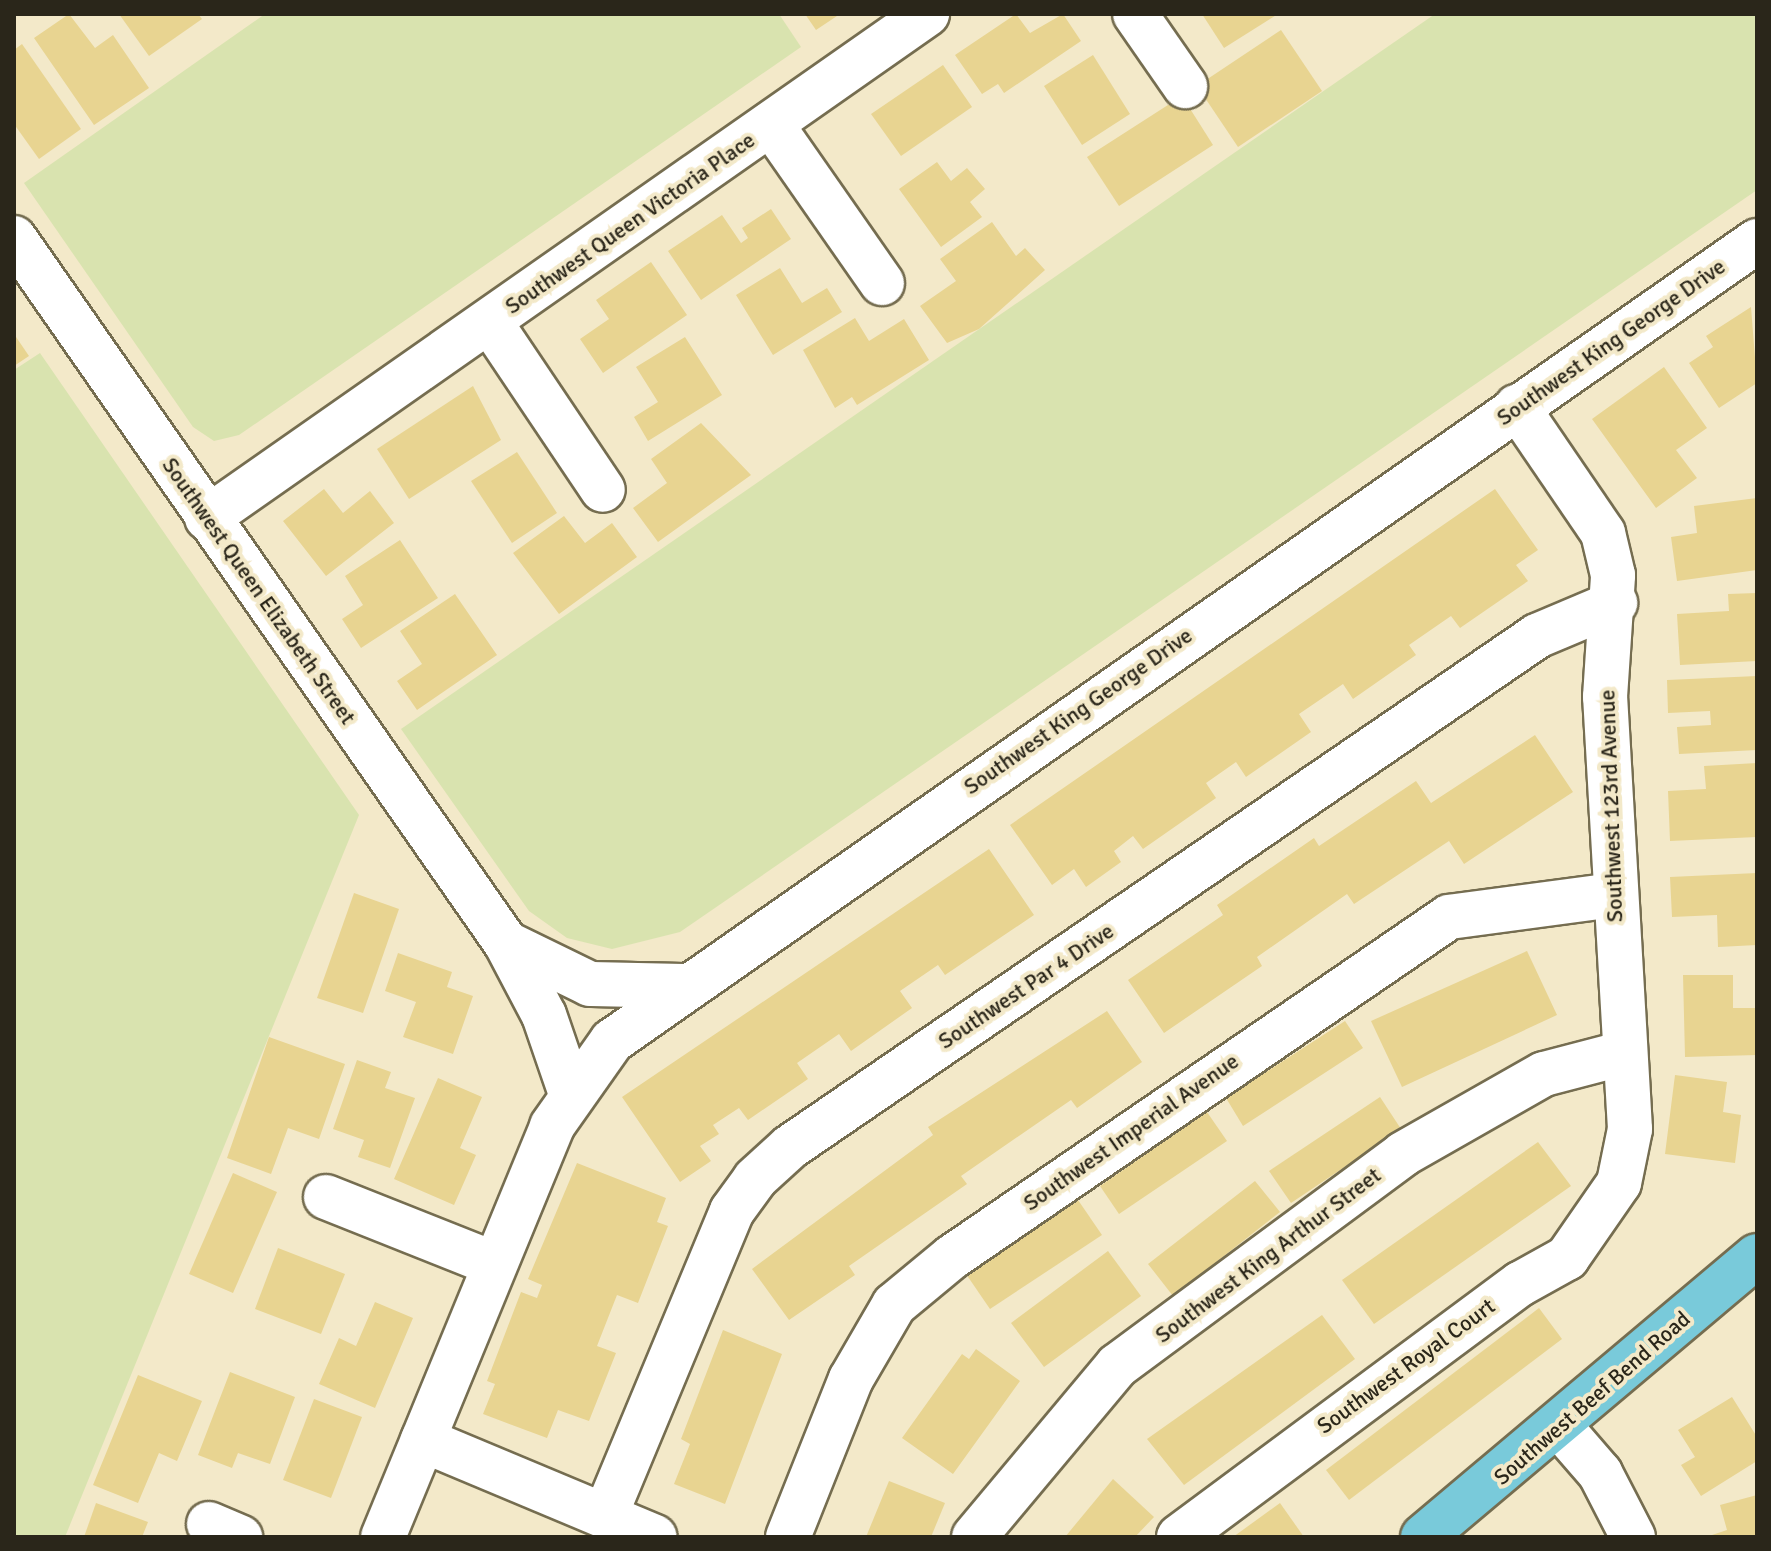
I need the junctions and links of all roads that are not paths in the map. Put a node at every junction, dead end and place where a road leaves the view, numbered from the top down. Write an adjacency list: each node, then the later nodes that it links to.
1 (927, 14): 4 (street, Southwest Queen Victoria Place)
2 (1135, 14): 3 (street)
3 (1185, 86)
4 (771, 124): 7 (street, Southwest Queen Victoria Place); 8 (street, Southwest Queen Victoria Place)
5 (14, 238): 11 (street, Southwest Queen Elizabeth Street)
6 (1757, 241): 9 (street, Southwest King George Drive)
7 (882, 283)
8 (490, 322): 10 (street, Southwest Queen Victoria Place); 11 (street, Southwest Queen Victoria Place)
9 (1517, 407): 12 (street, Southwest 123rd Avenue); 15 (street, Southwest King George Drive)
10 (603, 490)
11 (207, 518): 14 (street, Southwest Queen Elizabeth Street)
12 (1615, 603): 13 (street, Southwest 123rd Avenue); 24 (street, Southwest Par 4 Drive)
13 (1613, 895): 16 (street, Southwest 123rd Avenue); 27 (street, Southwest Imperial Avenue)
14 (506, 943): 15 (street, Southwest Queen Elizabeth Street); 17 (street, Southwest Queen Elizabeth Street)
15 (685, 986): 17 (street, Southwest King George Drive)
16 (1621, 1054): 18 (street, Southwest 123rd Avenue); 28 (street, Southwest King Arthur Street)
17 (570, 1091): 21 (street, Southwest King George Drive)
18 (1619, 1183): 29 (street, Southwest Royal Court)
19 (326, 1197): 21 (street)
20 (1757, 1256): 22 (main road, Southwest Beef Bend Road)
21 (494, 1264): 23 (street, Southwest King George Drive)
22 (1561, 1428): 30 (main road, Southwest Beef Bend Road); 31 (street)
23 (423, 1440): 24 (street); 25 (street, Southwest King George Drive)
24 (605, 1516): 26 (street)
25 (383, 1537)
26 (655, 1537)
27 (788, 1537)
28 (974, 1537)
29 (1179, 1537)
30 (1423, 1537)
31 (1633, 1537)

